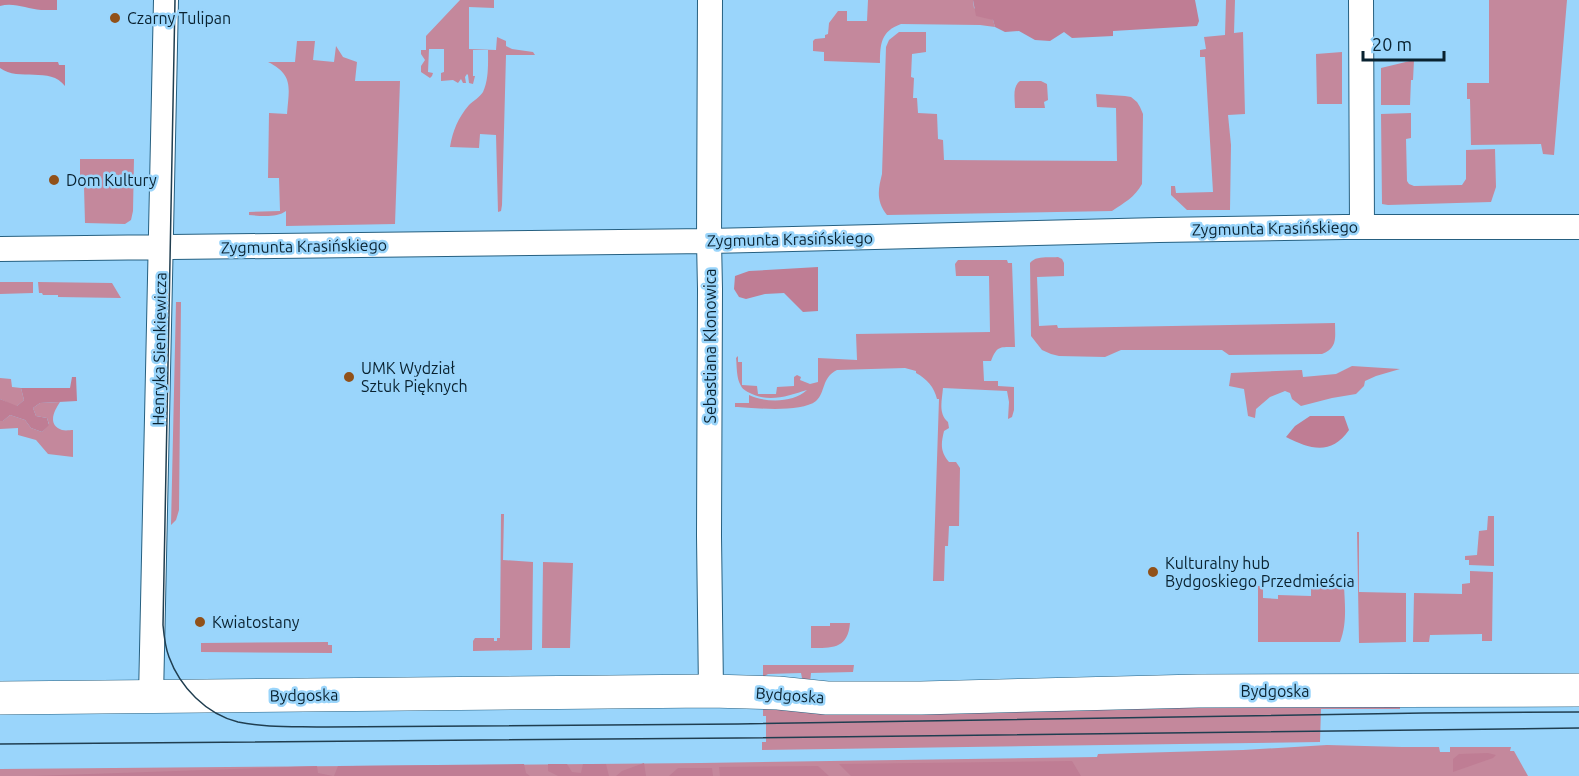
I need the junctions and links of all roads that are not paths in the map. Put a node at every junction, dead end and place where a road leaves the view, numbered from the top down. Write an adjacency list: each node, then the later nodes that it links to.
1 (166, 0): 7 (street, Henryka Sienkiewicza)
2 (710, 0): 6 (street, Sebastiana Klonowica)
3 (1360, 0): 4 (street)
4 (1362, 227): 5 (street, Zygmunta Krasińskiego); 6 (street, Zygmunta Krasińskiego)
5 (1579, 228)
6 (709, 241): 7 (street, Zygmunta Krasińskiego); 10 (street, Sebastiana Klonowica)
7 (161, 248): 8 (street, Zygmunta Krasińskiego); 11 (street, Henryka Sienkiewicza)
8 (0, 249)
9 (1579, 690): 10 (street, Bydgoska)
10 (711, 691): 11 (street, Bydgoska)
11 (150, 697): 12 (street, Bydgoska)
12 (0, 698)

